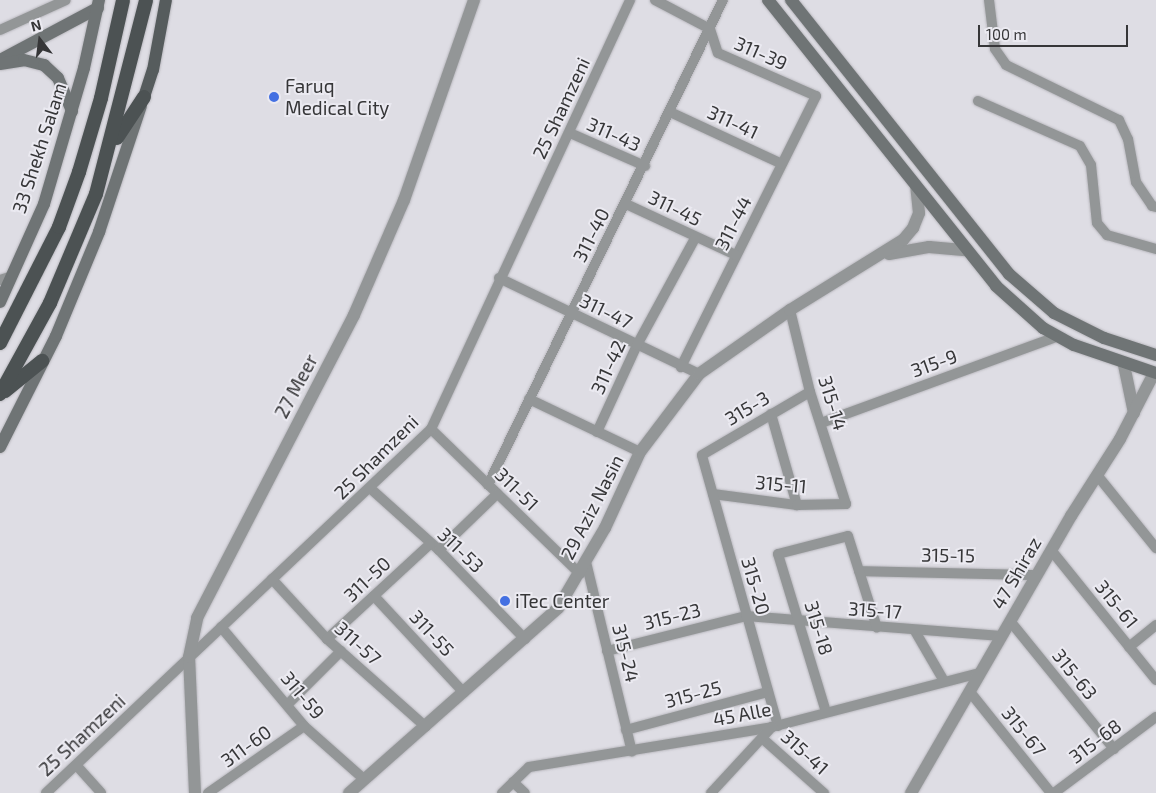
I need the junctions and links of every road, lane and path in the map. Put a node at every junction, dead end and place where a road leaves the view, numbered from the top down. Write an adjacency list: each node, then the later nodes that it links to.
1 (66, 0): 14 (street)
2 (123, 0): 42 (highway)
3 (146, 0): 25 (highway)
4 (166, 0): 20 (main road)
5 (474, 0): 89 (street, 27 Meer)
6 (630, 0): 24 (street, 25 Shamzeni)
7 (655, 0): 13 (street)
8 (723, 0): 13 (street, 311-40)
9 (768, 0): 18 (main road)
10 (791, 0): 17 (main road)
11 (989, 0): 30 (street)
12 (99, 4): 15 (main road); 22 (main road, 33 Shekh Salam)
13 (710, 28): 19 (street, 311-39); 23 (street, 311-40)
14 (0, 30)
15 (0, 60)
16 (0, 64): 22 (main road)
17 (845, 66): 18 (main road); 44 (main road)
18 (831, 77): 28 (main road)
19 (816, 96): 26 (street, 311-44)
20 (144, 97): 25 (highway); 45 (main road)
21 (978, 101): 32 (street)
22 (72, 111): 36 (main road, 33 Shekh Salam)
23 (670, 112): 26 (street, 311-41); 27 (street, 311-40)
24 (570, 133): 27 (street, 311-43); 37 (street, 25 Shamzeni)
25 (111, 146): 51 (highway)
26 (782, 164): 34 (street, 311-44)
27 (644, 166): 29 (street, 311-40)
28 (916, 186): 33 (main road); 35 (street, 29 Aziz Nasin)
29 (626, 204): 31 (street, 311-45); 40 (street, 311-40)
30 (1156, 207)
31 (695, 238): 34 (street, 311-45); 43 (street, 311-42)
32 (1156, 249)
33 (966, 250): 35 (street, 29 Aziz Nasin); 41 (main road)
34 (736, 255): 47 (street, 311-44)
35 (880, 256): 39 (street, 29 Aziz Nasin)
36 (6, 278): 38 (main road, 33 Shekh Salam)
37 (499, 278): 40 (street, 311-47); 56 (street, 25 Shamzeni)
38 (0, 302)
39 (790, 310): 49 (street, 29 Aziz Nasin); 50 (street, 315-14)
40 (570, 312): 43 (street, 311-47); 52 (street, 311-40)
41 (1059, 336): 46 (main road); 55 (street, 315-9)
42 (0, 343)
43 (637, 345): 47 (street, 311-47); 57 (street, 311-42)
44 (1156, 355)
45 (42, 361): 51 (highway); 58 (main road)
46 (1124, 365): 48 (main road); 53 (street)
47 (681, 366): 49 (street, 311-47)
48 (1155, 373): 53 (street, 47 Shiraz)
49 (699, 374): 59 (street, 29 Aziz Nasin)
50 (810, 392): 54 (street, 315-3); 55 (street, 315-14)
51 (0, 394)
52 (529, 399): 57 (street); 62 (street, 311-40)
53 (1134, 413): 61 (street, 47 Shiraz)
54 (771, 414): 60 (street, 315-3); 67 (street)
55 (821, 423): 66 (street, 315-14)
56 (431, 429): 62 (street, 311-51); 63 (street, 25 Shamzeni)
57 (597, 432): 59 (street)
58 (0, 447)
59 (640, 452): 71 (street, 29 Aziz Nasin)
60 (702, 455): 65 (street, 315-20)
61 (1097, 475): 69 (street); 70 (street, 47 Shiraz)
62 (488, 485): 64 (street, 311-51)
63 (371, 489): 68 (street, 311-53); 74 (street, 25 Shamzeni)
64 (497, 494): 68 (street, 311-50); 71 (street, 311-51)
65 (713, 494): 67 (street, 315-11); 76 (street, 315-20)
66 (846, 504): 67 (street, 315-11)
67 (797, 505)
68 (434, 547): 75 (street, 311-50); 85 (street, 311-53)
69 (1156, 548)
70 (1051, 550): 73 (street, 47 Shiraz); 86 (street, 315-61)
71 (583, 568): 85 (street, 29 Aziz Nasin); 88 (street, 315-24)
72 (859, 571): 73 (street, 315-15); 77 (street, 315-18); 81 (street)
73 (1037, 575): 78 (street, 47 Shiraz)
74 (272, 579): 80 (street, 25 Shamzeni); 84 (street, 311-57)
75 (374, 596): 84 (street, 311-50); 95 (street, 311-55)
76 (746, 616): 77 (street, 315-17); 88 (street, 315-23); 93 (street, 315-20)
77 (799, 621): 81 (street, 315-17); 97 (street, 315-18)
78 (1010, 621): 83 (street, 47 Shiraz); 104 (street, 315-63)
79 (1156, 625): 86 (street)
80 (221, 627): 89 (street, 25 Shamzeni); 96 (street, 311-59)
81 (877, 628): 82 (street, 315-17)
82 (915, 631): 83 (street, 315-17); 92 (street)
83 (1001, 636): 90 (street, 47 Shiraz)
84 (327, 639): 87 (street, 311-57)
85 (525, 639): 95 (street, 29 Aziz Nasin)
86 (1129, 647): 91 (street, 315-61)
87 (341, 651): 96 (street); 101 (street, 311-57)
88 (607, 651): 102 (street, 315-24)
89 (189, 657): 106 (street, 25 Shamzeni); 112 (street, 27 Meer)
90 (980, 673): 92 (street, 45 Alle); 94 (street, 47 Shiraz)
91 (1156, 680)
92 (944, 681): 97 (street, 45 Alle)
93 (768, 692): 100 (street, 315-20); 102 (street, 315-25)
94 (970, 692): 119 (street, 47 Shiraz); 120 (street, 315-67)
95 (464, 693): 101 (street, 29 Aziz Nasin)
96 (288, 704): 99 (street, 311-59)
97 (826, 712): 100 (street, 45 Alle)
98 (1156, 717): 104 (street, 315-68)
99 (304, 726): 107 (street, 311-59); 109 (street, 311-60)
100 (775, 726): 103 (street); 105 (street, 45 Alle)
101 (426, 727): 107 (street, 29 Aziz Nasin)
102 (626, 730): 105 (street, 315-24)
103 (762, 738): 117 (street); 118 (street, 315-41)
104 (1114, 748): 120 (street, 315-68)
105 (632, 752): 108 (street, 45 Alle)
106 (77, 766): 110 (street, 25 Shamzeni); 111 (street)
107 (365, 780): 114 (street, 29 Aziz Nasin)
108 (513, 782): 115 (street, 45 Alle); 116 (street)
109 (220, 791): 113 (street, 311-60)
110 (46, 793)
111 (101, 793)
112 (195, 793)
113 (208, 793)
114 (350, 793)
115 (502, 793)
116 (525, 793)
117 (711, 793)
118 (824, 793)
119 (911, 793)
120 (1053, 793)

